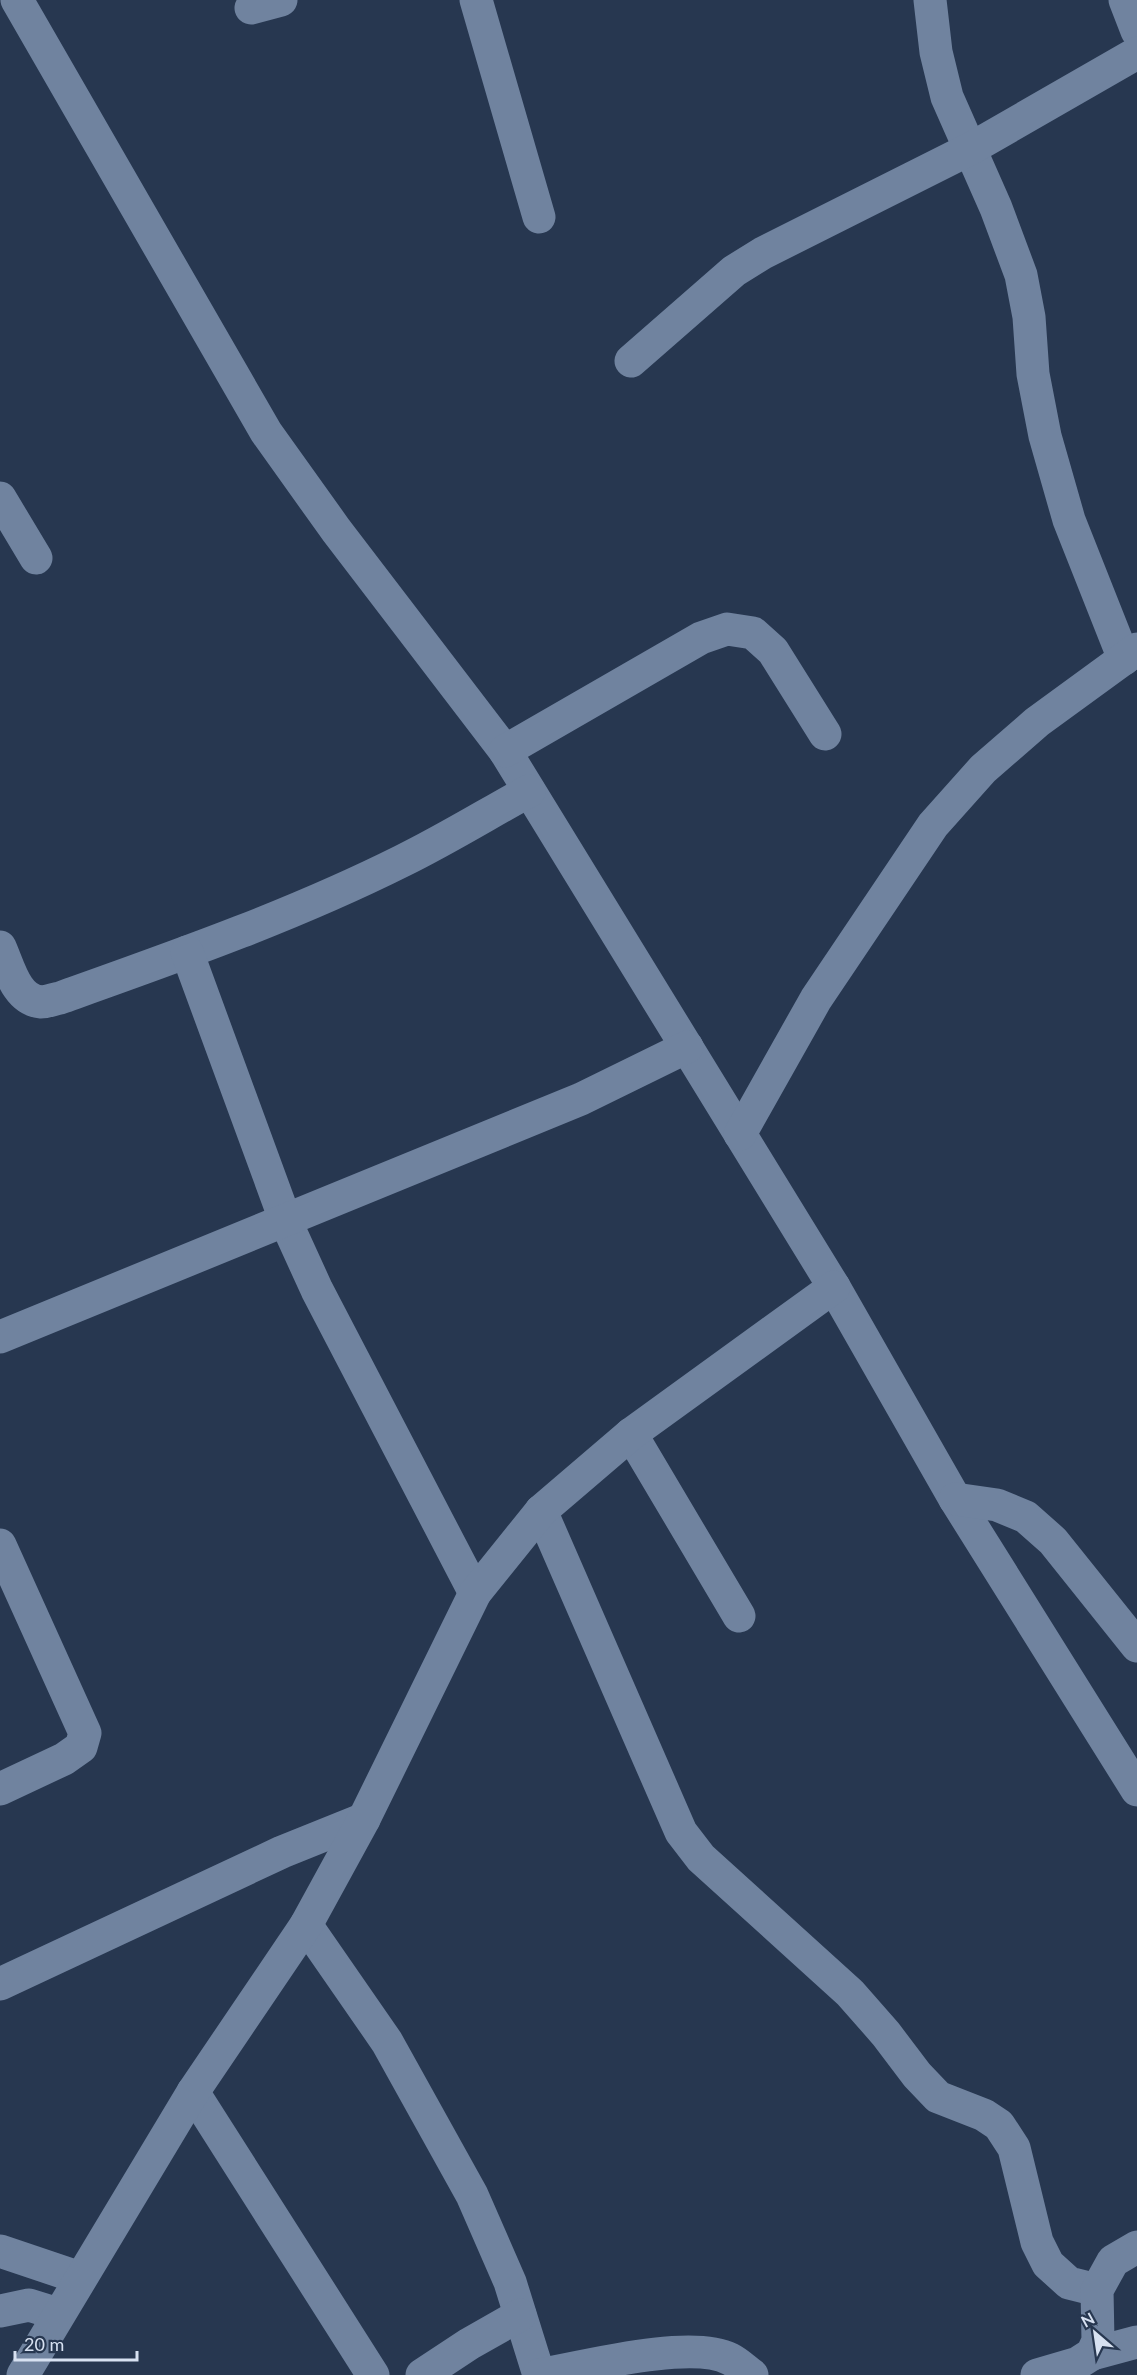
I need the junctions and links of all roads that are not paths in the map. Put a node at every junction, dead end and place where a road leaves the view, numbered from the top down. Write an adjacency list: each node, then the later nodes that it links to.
1 (17, 0): 14 (street)
2 (476, 0): 8 (street)
3 (930, 0): 7 (street)
4 (1125, 0): 5 (street)
5 (1137, 31)
6 (1137, 53): 7 (street)
7 (970, 149): 9 (street); 12 (street)
8 (539, 217)
9 (631, 361)
10 (0, 498): 11 (street)
11 (36, 558)
12 (1130, 654): 19 (street)
13 (825, 734): 14 (street)
14 (505, 751): 15 (street)
15 (529, 791): 17 (street); 18 (street)
16 (0, 948): 17 (street)
17 (187, 952): 20 (street)
18 (687, 1047): 19 (street); 20 (street)
19 (740, 1134): 21 (street)
20 (286, 1222): 22 (street); 27 (street)
21 (834, 1287): 23 (street); 24 (street)
22 (0, 1337)
23 (631, 1434): 25 (street); 29 (street)
24 (955, 1499): 30 (street); 32 (street)
25 (541, 1511): 27 (street); 40 (street)
26 (0, 1545): 28 (street)
27 (475, 1593): 33 (street)
28 (10, 1595): 31 (street)
29 (739, 1616)
30 (1137, 1646)
31 (0, 1789)
32 (1137, 1790)
33 (364, 1819): 34 (street); 35 (street)
34 (306, 1924): 36 (street); 43 (street)
35 (0, 1984)
36 (194, 2092): 39 (street); 47 (street)
37 (1137, 2247): 40 (street)
38 (0, 2251): 39 (street)
39 (80, 2278): 42 (street)
40 (1097, 2290): 45 (street)
41 (0, 2311): 42 (street)
42 (58, 2314): 46 (street)
43 (520, 2315): 48 (street); 49 (street)
44 (1137, 2342): 45 (street)
45 (1092, 2354): 51 (street)
46 (23, 2375)
47 (373, 2375)
48 (422, 2375)
49 (539, 2375): 50 (street)
50 (752, 2375)
51 (1037, 2375)

